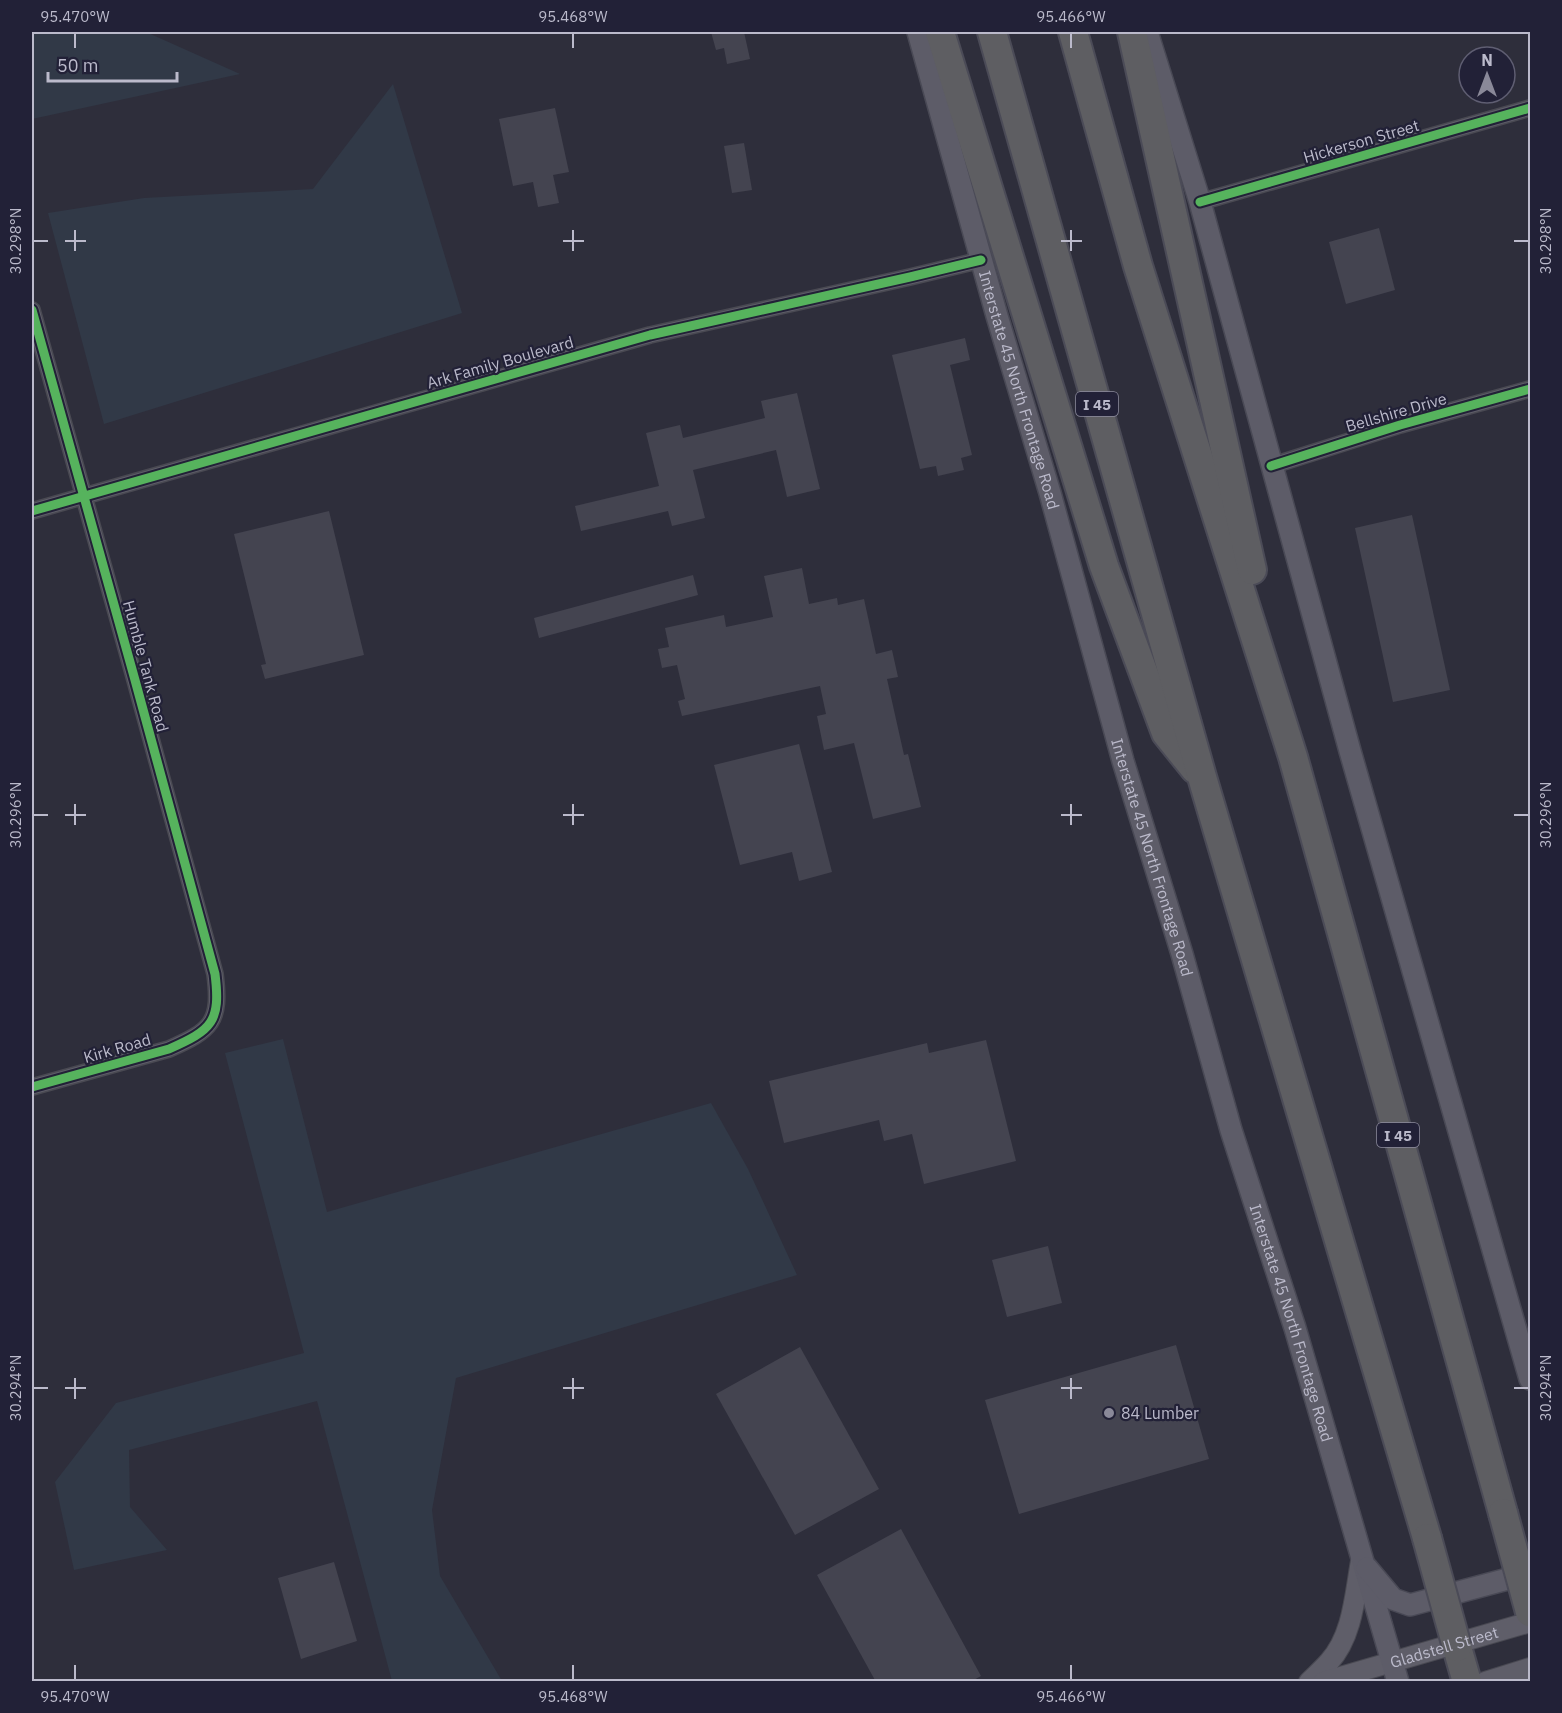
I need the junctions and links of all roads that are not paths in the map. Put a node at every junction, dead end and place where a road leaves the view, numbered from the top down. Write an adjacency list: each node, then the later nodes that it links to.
1 (918, 32): 9 (main road, Interstate 45 North Frontage Road)
2 (940, 32): 16 (highway)
3 (992, 32): 16 (highway, I 45)
4 (1073, 32): 15 (highway, I 45)
5 (1132, 32): 15 (highway)
6 (1147, 32): 8 (main road)
7 (1530, 108): 8 (street, Hickerson Street)
8 (1200, 202): 12 (main road)
9 (981, 260): 13 (street, Ark Family Boulevard); 20 (main road, Interstate 45 North Frontage Road)
10 (32, 310): 13 (street, Humble Tank Road)
11 (1530, 389): 12 (street, Bellshire Drive)
12 (1271, 466): 19 (main road)
13 (83, 496): 14 (street, Ark Family Boulevard); 17 (street, Humble Tank Road)
14 (32, 511)
15 (1293, 757): 22 (highway, I 45, bridge)
16 (1202, 777): 29 (highway, I 45, bridge)
17 (206, 1029): 18 (street, Kirk Road)
18 (32, 1087)
19 (1530, 1379)
20 (1361, 1561): 21 (main road); 24 (main road, Interstate 45 North Frontage Road); 26 (street)
21 (1530, 1574)
22 (1530, 1612)
23 (1530, 1622): 24 (street, Gladstell Street)
24 (1391, 1661): 27 (street, Gladstell Street); 28 (main road, Interstate 45 North Frontage Road)
25 (1530, 1668): 30 (street)
26 (1309, 1682)
27 (1323, 1682)
28 (1398, 1682)
29 (1467, 1682)
30 (1485, 1682)

